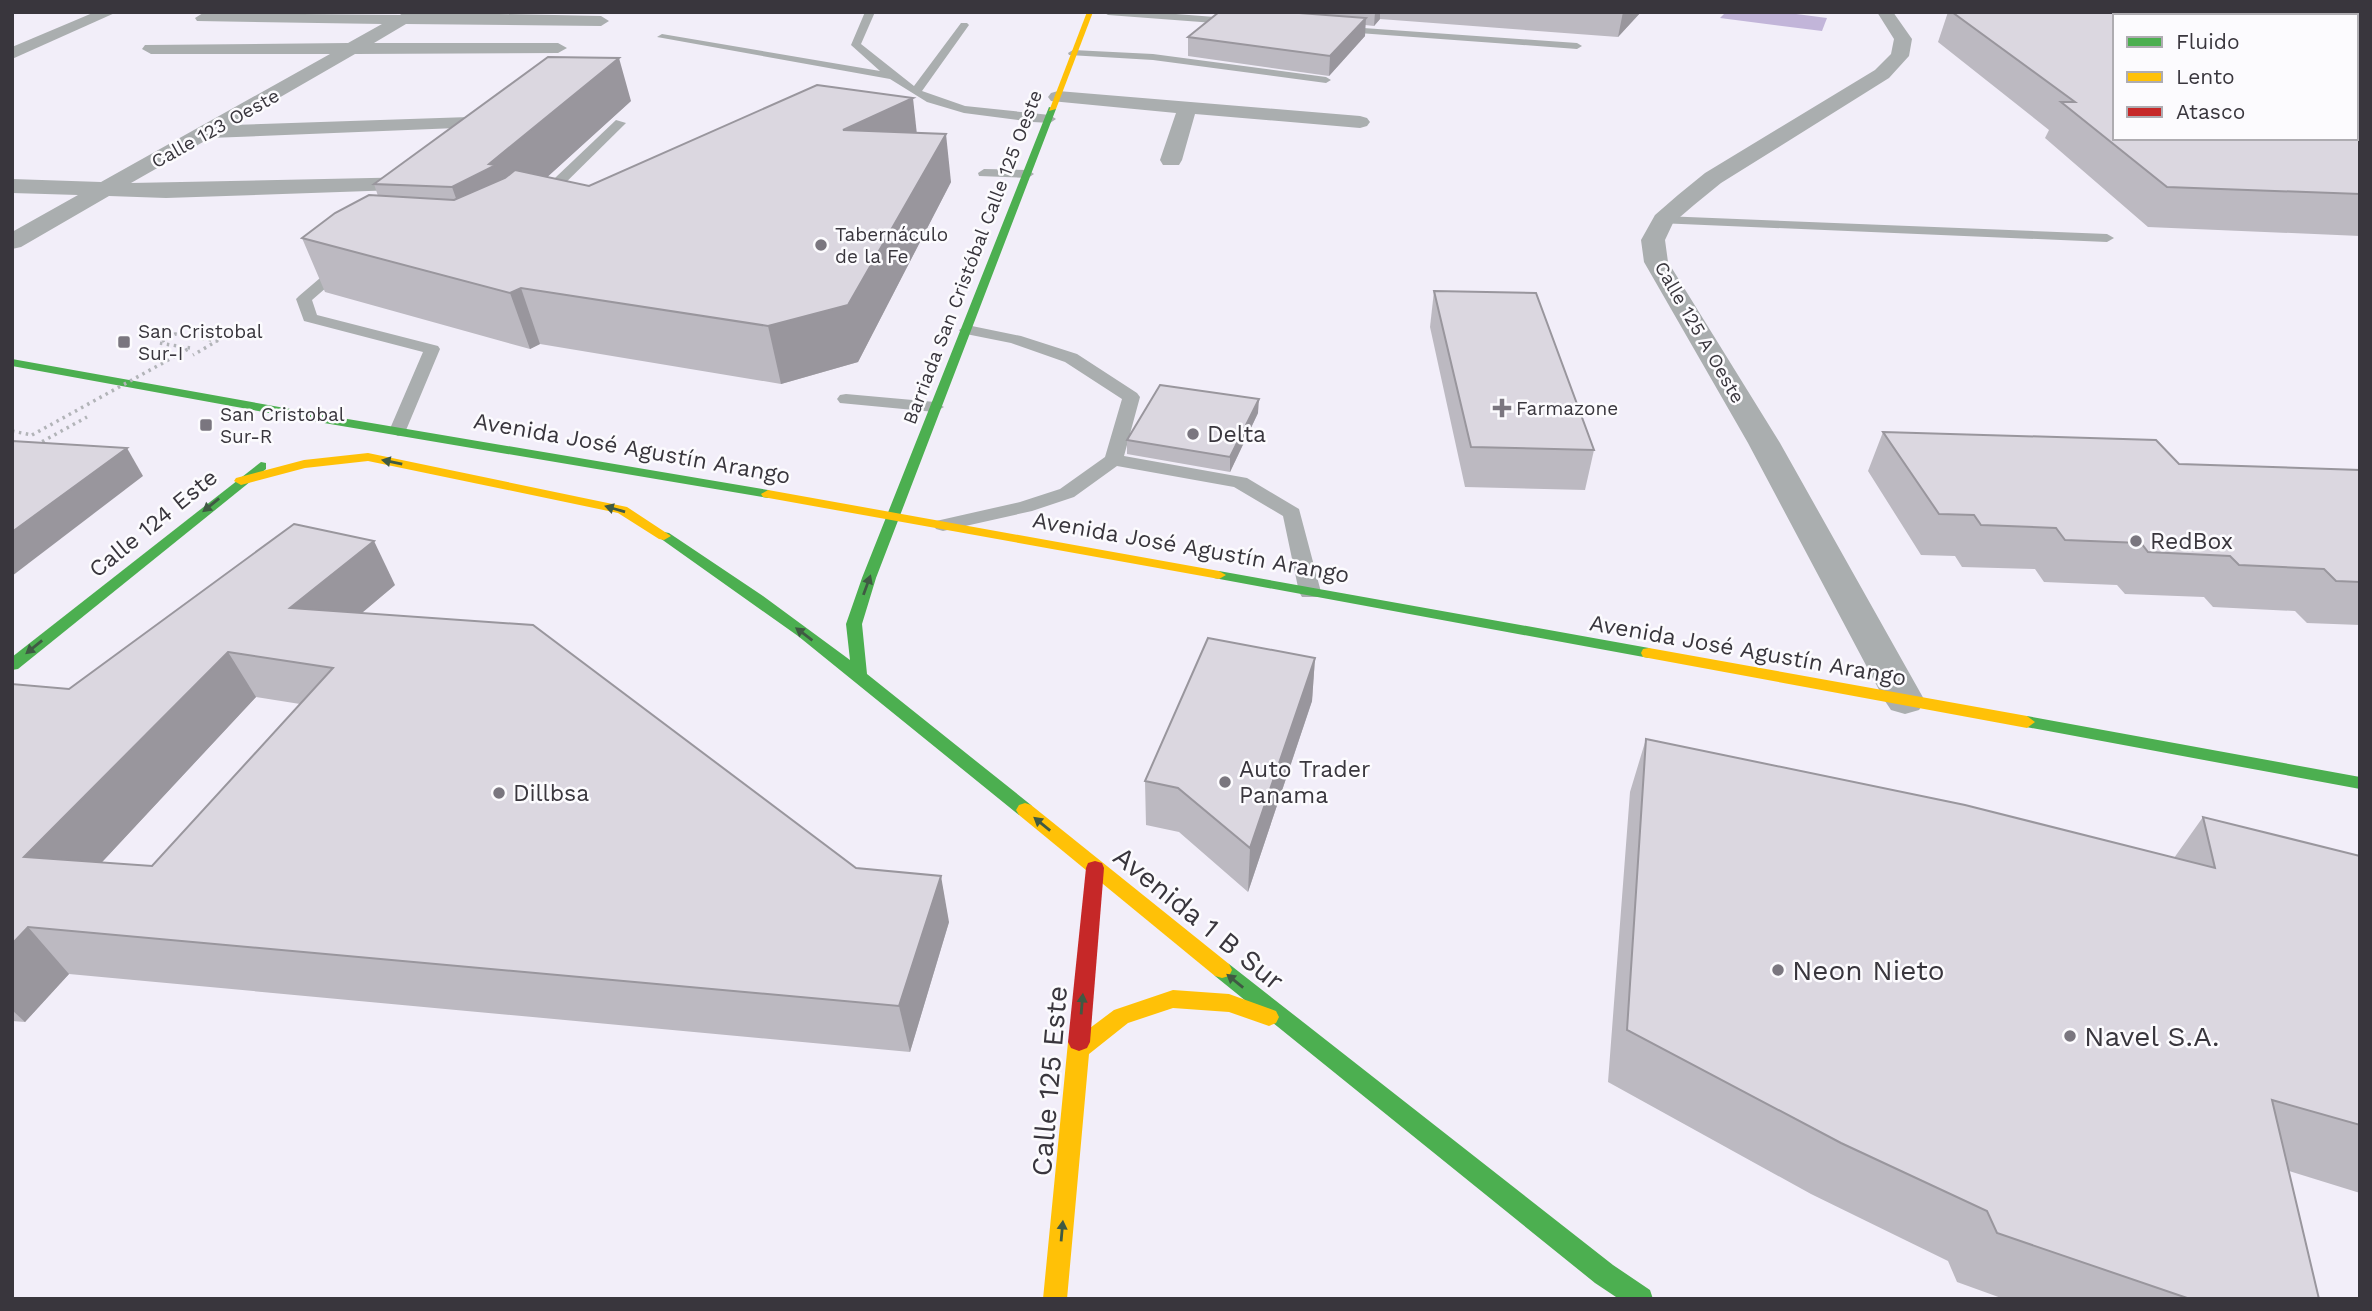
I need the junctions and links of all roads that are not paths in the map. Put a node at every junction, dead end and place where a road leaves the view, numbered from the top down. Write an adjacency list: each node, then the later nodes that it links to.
1 (109, 12): 18 (street)
2 (870, 12): 19 (lane)
3 (1090, 12): 17 (main road, Barriada San Cristóbal Calle 125 Oeste)
4 (1108, 12): 9 (lane)
5 (1885, 12): 36 (street)
6 (409, 17): 7 (street); 8 (street); 16 (street, Calle 123 Oeste)
7 (203, 18)
8 (601, 21)
9 (1246, 22)
10 (964, 25): 21 (lane)
11 (1329, 28): 13 (lane)
12 (662, 37): 19 (lane)
13 (1577, 46)
14 (558, 48): 16 (street)
15 (151, 49): 16 (street)
16 (354, 50): 28 (street, Calle 123 Oeste)
17 (1073, 53): 20 (lane); 22 (main road, Barriada San Cristóbal Calle 125 Oeste)
18 (12, 54)
19 (896, 76): 21 (lane)
20 (1325, 79)
21 (916, 92): 24 (lane)
22 (1058, 97): 23 (street); 24 (main road, Barriada San Cristóbal Calle 125 Oeste)
23 (1186, 108): 26 (street); 29 (street)
24 (1050, 119): 31 (main road, Barriada San Cristóbal Calle 125 Oeste)
25 (499, 122): 28 (street)
26 (1360, 122)
27 (620, 123): 35 (lane)
28 (206, 132): 34 (street, Calle 123 Oeste)
29 (1171, 160)
30 (984, 173): 31 (lane)
31 (1028, 174): 40 (main road, Barriada San Cristóbal Calle 125 Oeste)
32 (418, 184): 34 (street)
33 (12, 186): 34 (street)
34 (106, 189): 38 (street, Calle 123 Oeste)
35 (525, 214)
36 (1663, 220): 37 (lane); 55 (street, Calle 125 A Oeste)
37 (2107, 238)
38 (12, 242)
39 (359, 255): 45 (lane)
40 (967, 330): 43 (main road, Barriada San Cristóbal Calle 125 Oeste); 48 (lane)
41 (12, 362): 44 (main road, Avenida José Agustín Arango)
42 (846, 399): 43 (lane)
43 (936, 407): 50 (main road, Barriada San Cristóbal Calle 125 Oeste)
44 (324, 419): 45 (main road, Avenida José Agustín Arango); 46 (main road)
45 (398, 431): 50 (main road, Avenida José Agustín Arango)
46 (303, 434)
47 (272, 457): 49 (main road, Calle 124 Este)
48 (1114, 460): 51 (lane); 52 (lane)
49 (242, 481): 53 (main road, Calle 124 Este, one-way to 53); 54 (main road, Avenida 1 B Sur, one-way to 49)
50 (895, 516): 51 (main road, Avenida José Agustín Arango); 54 (main road, one-way to 50)
51 (943, 525): 52 (main road, Avenida José Agustín Arango)
52 (1310, 592): 55 (main road, Avenida José Agustín Arango)
53 (12, 665)
54 (859, 675): 57 (main road, Avenida 1 B Sur, one-way to 54)
55 (1905, 701): 56 (main road, Avenida José Agustín Arango)
56 (2360, 783)
57 (1095, 867): 58 (main road, Avenida 1 B Sur, one-way to 57); 59 (main road, Calle 125 Este, one-way to 57)
58 (1288, 1024): 59 (main road); 61 (main road, Avenida 1 B Sur)
59 (1078, 1050): 60 (main road, Calle 125 Este, one-way to 59)
60 (1055, 1299)
61 (1641, 1299)

